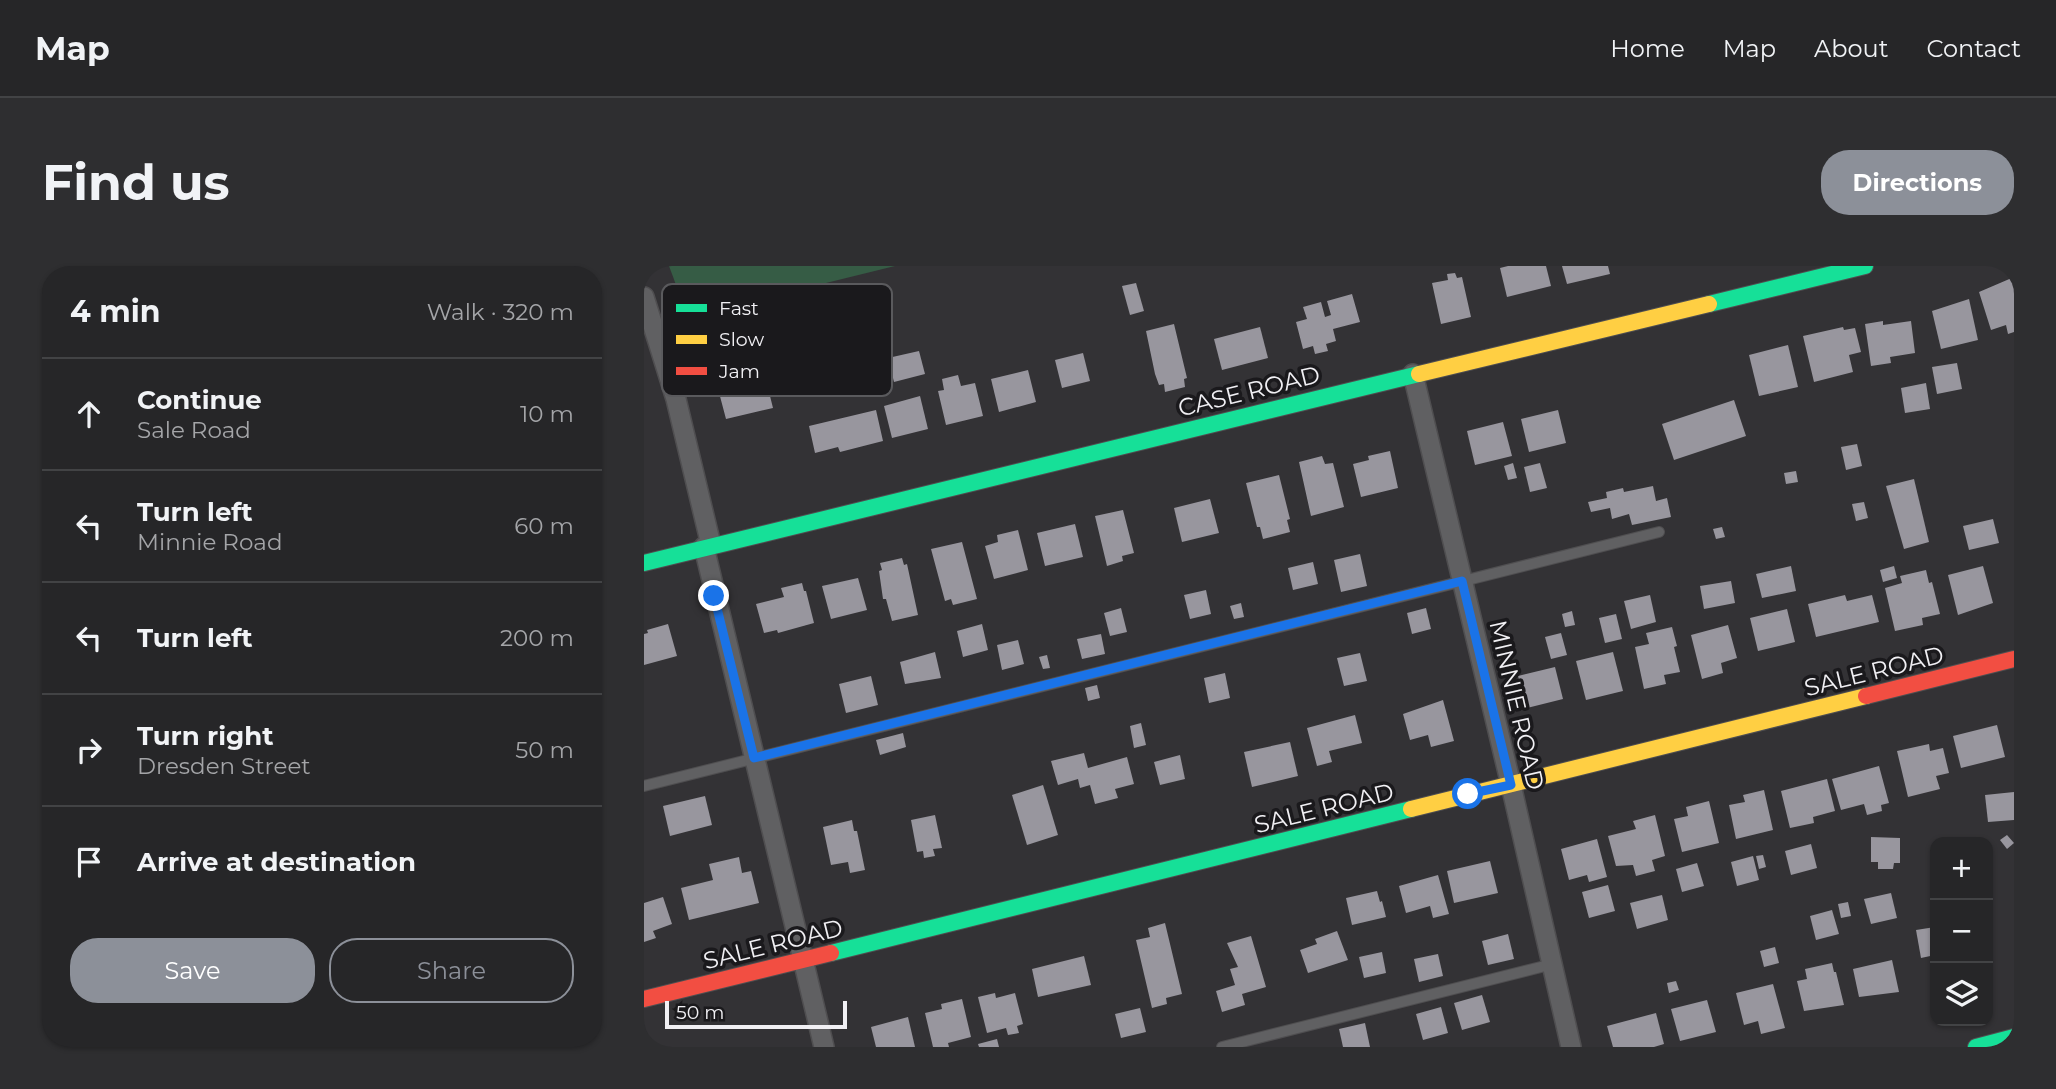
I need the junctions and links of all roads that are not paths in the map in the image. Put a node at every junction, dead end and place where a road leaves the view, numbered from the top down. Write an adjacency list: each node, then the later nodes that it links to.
1 (1865, 266): 4 (street, CASE ROAD)
2 (644, 297): 3 (street)
3 (662, 354)
4 (1413, 374): 7 (street, CASE ROAD); 9 (street, MINNIE ROAD)
5 (675, 396): 7 (street)
6 (1659, 532): 9 (lane)
7 (708, 546): 8 (street, CASE ROAD); 11 (street)
8 (644, 563)
9 (1462, 581): 11 (lane); 12 (street, MINNIE ROAD)
10 (2014, 659): 12 (street, SALE ROAD)
11 (754, 758): 13 (lane); 14 (street)
12 (1511, 785): 14 (street, SALE ROAD); 15 (street, MINNIE ROAD)
13 (644, 786)
14 (803, 960): 16 (street, SALE ROAD); 18 (street)
15 (1553, 964): 19 (lane); 20 (street, MINNIE ROAD)
16 (644, 999)
17 (2014, 1037): 21 (street)
18 (824, 1047)
19 (1222, 1047)
20 (1571, 1047)
21 (1976, 1047)

